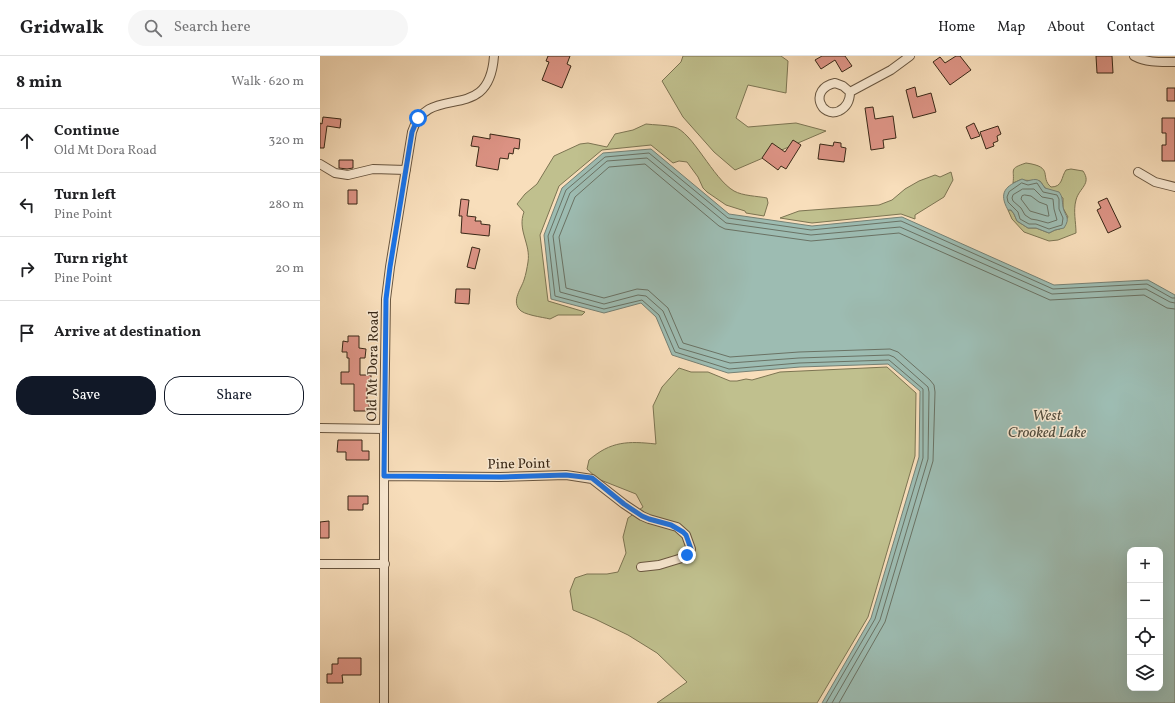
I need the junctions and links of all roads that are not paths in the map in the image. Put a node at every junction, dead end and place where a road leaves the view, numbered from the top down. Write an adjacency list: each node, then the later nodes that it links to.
1 (494, 56): 7 (street, Old Mt Dora Road)
2 (910, 56): 5 (street)
3 (1138, 58): 4 (street)
4 (1175, 62)
5 (850, 92)
6 (320, 164): 7 (street)
7 (406, 170): 11 (street, Old Mt Dora Road)
8 (1138, 172): 9 (street)
9 (1175, 186)
10 (320, 428): 11 (street)
11 (384, 429): 12 (street, Old Mt Dora Road)
12 (384, 476): 14 (street, Old Mt Dora Road); 15 (street, Pine Point)
13 (320, 564): 14 (street)
14 (385, 564): 16 (street, Old Mt Dora Road)
15 (641, 567)
16 (384, 703)

